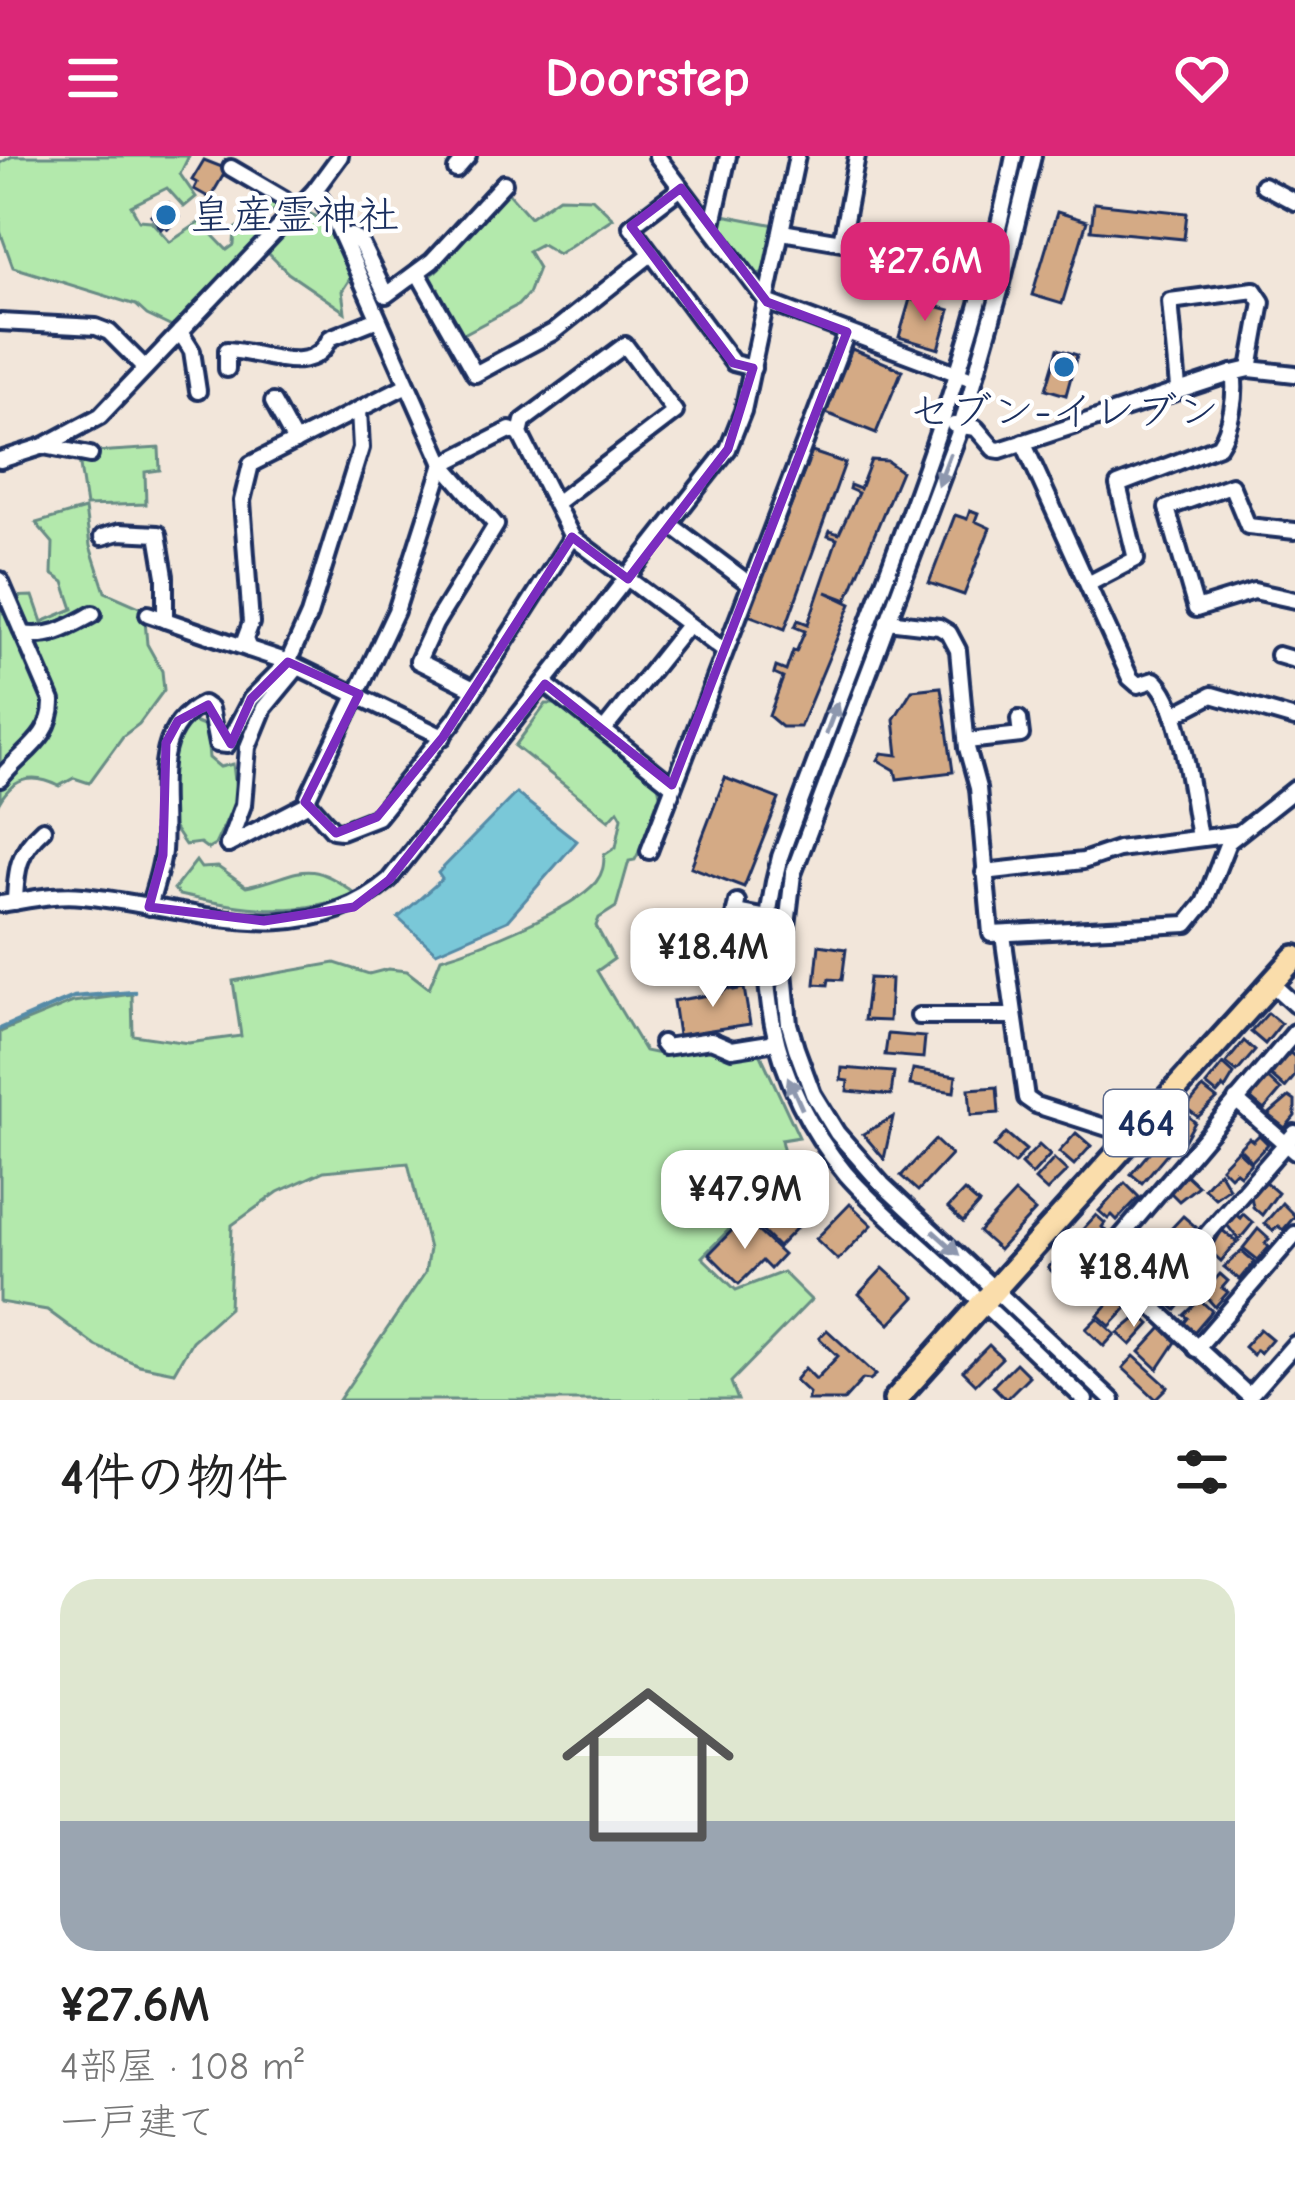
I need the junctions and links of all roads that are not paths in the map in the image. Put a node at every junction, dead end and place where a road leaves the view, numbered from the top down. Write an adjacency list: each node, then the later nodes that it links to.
1 (340, 156): 15 (street)
2 (468, 156): 11 (street)
3 (657, 156): 14 (street)
4 (728, 156): 18 (street)
5 (796, 156): 19 (street)
6 (857, 156): 19 (street)
7 (1014, 156): 36 (street)
8 (1033, 157): 9 (street); 37 (street)
9 (1051, 161)
10 (231, 168): 17 (street)
11 (456, 170)
12 (504, 183): 22 (street)
13 (1263, 185): 16 (street)
14 (681, 188): 18 (street); 21 (street)
15 (315, 190): 17 (street); 20 (street)
16 (1295, 202)
17 (295, 211): 26 (street)
18 (712, 228): 23 (street)
19 (782, 232): 23 (street)
20 (342, 236): 22 (street); 24 (street)
21 (651, 254): 22 (street); 31 (street)
22 (418, 273)
23 (766, 302): 27 (street); 31 (street)
24 (379, 319): 29 (street); 38 (street)
25 (0, 322): 30 (street)
26 (180, 332): 30 (street); 40 (street)
27 (847, 332): 36 (street); 59 (street)
28 (314, 334): 29 (street)
29 (330, 338): 33 (street)
30 (146, 368): 48 (street)
31 (753, 368): 53 (street)
32 (1250, 369): 34 (street); 35 (street); 39 (street)
33 (227, 370)
34 (1233, 373): 39 (street); 60 (street)
35 (1295, 374)
36 (959, 375): 37 (street); 43 (street)
37 (976, 379): 44 (street)
38 (406, 385): 42 (street); 51 (street)
39 (1178, 388): 47 (street)
40 (198, 391)
41 (273, 402): 46 (street)
42 (359, 410): 46 (street); 72 (street)
43 (944, 423): 44 (street); 95 (street, one-way to 43)
44 (961, 427): 47 (street); 65 (street, one-way to 65)
45 (520, 434): 51 (street); 52 (street); 52 (street)
46 (295, 442): 68 (street)
47 (1023, 442): 60 (street)
48 (44, 446): 49 (street); 50 (street)
49 (90, 454)
50 (0, 460)
51 (443, 464): 74 (street); 75 (street)
52 (556, 503): 56 (street)
53 (671, 525): 57 (street); 59 (street)
54 (1295, 531): 61 (street)
55 (102, 537): 64 (street)
56 (572, 537): 57 (street); 74 (street)
57 (628, 579): 66 (street); 73 (street)
58 (0, 580): 67 (street)
59 (748, 584): 69 (street)
60 (1088, 584): 76 (street)
61 (1295, 600)
62 (94, 614): 67 (street)
63 (148, 614): 64 (street)
64 (165, 620): 68 (street)
65 (887, 621): 81 (street); 112 (street, one-way to 112)
66 (688, 625): 69 (street); 79 (street)
67 (23, 634): 82 (street)
68 (249, 649): 72 (street)
69 (723, 650): 83 (street)
70 (1278, 655): 71 (street)
71 (1295, 660)
72 (292, 665): 75 (street); 85 (street); 94 (street)
73 (545, 684): 79 (street); 94 (street)
74 (474, 689): 80 (street)
75 (358, 694): 80 (street); 85 (street)
76 (1174, 715): 78 (street); 88 (street)
77 (1019, 719): 81 (street)
78 (1295, 719)
79 (604, 730): 83 (street)
80 (442, 737): 85 (street)
81 (967, 745): 91 (street)
82 (0, 779)
83 (672, 785): 89 (street)
84 (1295, 789): 87 (street)
85 (310, 803)
86 (43, 829): 92 (street)
87 (1234, 834): 88 (street); 97 (street)
88 (1199, 837): 91 (street)
89 (649, 850)
90 (0, 859): 92 (street)
91 (984, 872): 97 (street)
92 (16, 876): 93 (street)
93 (8, 903): 94 (street)
94 (149, 907)
95 (767, 918): 96 (street); 99 (street)
96 (731, 931)
97 (1004, 935): 104 (street)
98 (1295, 957): 101 (highway, 464)
99 (765, 970): 100 (street); 106 (street)
100 (722, 978)
101 (1271, 983): 102 (street); 109 (highway, 464)
102 (1295, 1005)
103 (919, 1016): 104 (street)
104 (1013, 1016): 109 (street)
105 (1295, 1032): 108 (street)
106 (776, 1042): 107 (street); 112 (street, one-way to 106)
107 (662, 1043)
108 (1236, 1100): 110 (street); 113 (street)
109 (1130, 1141): 112 (highway, 464)
110 (1292, 1143): 113 (street)
111 (1295, 1234): 115 (street)
112 (990, 1296): 116 (highway, 464); 117 (street); 118 (street)
113 (1147, 1303): 115 (street)
114 (1295, 1344): 115 (street)
115 (1196, 1349)
116 (895, 1400)
117 (1084, 1400)
118 (1112, 1400)

